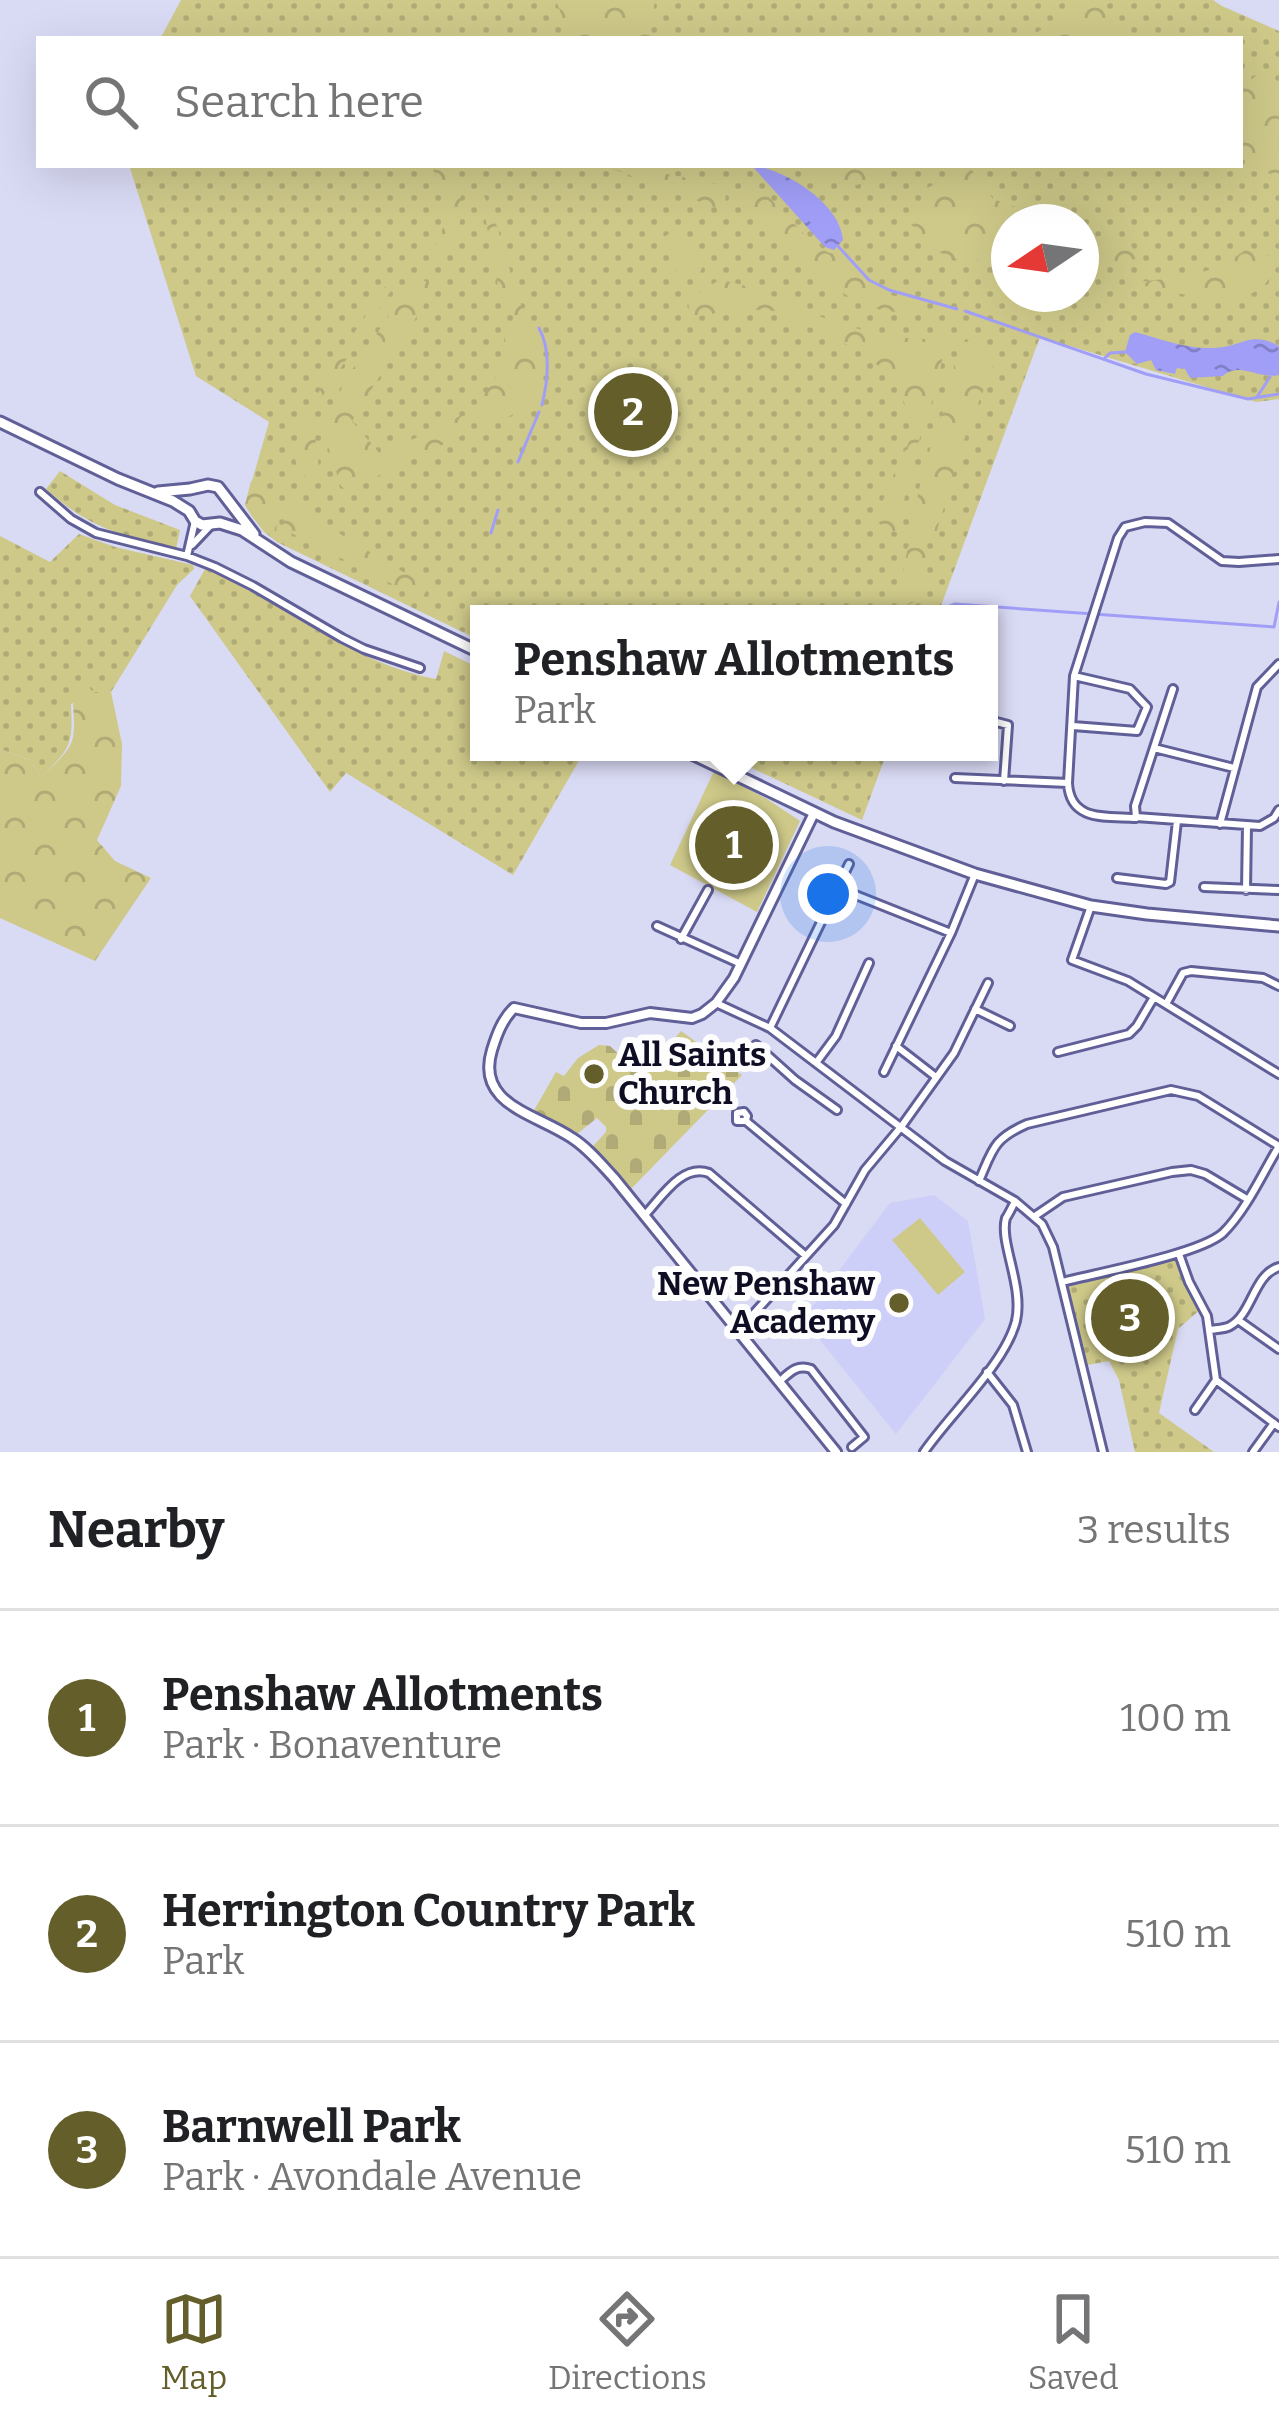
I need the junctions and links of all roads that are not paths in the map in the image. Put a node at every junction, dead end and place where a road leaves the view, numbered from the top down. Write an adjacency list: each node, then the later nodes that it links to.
1 (0, 422): 4 (main road)
2 (199, 487): 4 (main road); 5 (main road); 6 (main road)
3 (40, 492): 10 (street)
4 (152, 492): 6 (main road)
5 (229, 500): 7 (main road); 8 (main road)
6 (192, 516): 7 (main road); 9 (street)
7 (215, 524): 8 (main road); 9 (street)
8 (257, 538): 12 (main road)
9 (191, 547): 10 (street)
10 (187, 556): 14 (street)
11 (1279, 559): 15 (street)
12 (470, 648)
13 (1279, 664): 21 (street)
14 (420, 668)
15 (1074, 676): 18 (street); 18 (street)
16 (1173, 689): 19 (street)
17 (998, 722): 23 (street)
18 (1073, 726): 24 (street)
19 (1154, 748): 21 (street); 27 (street)
20 (707, 761): 26 (main road)
21 (1234, 768): 29 (street)
22 (955, 778): 23 (street)
23 (1004, 781): 24 (street)
24 (1069, 783): 27 (street)
25 (1279, 810): 30 (street)
26 (814, 813): 32 (main road); 45 (street)
27 (1138, 818): 28 (street)
28 (1177, 821): 29 (street); 33 (street)
29 (1220, 824): 30 (street)
30 (1247, 826): 37 (street)
31 (849, 864): 35 (street)
32 (975, 874): 39 (main road); 42 (street)
33 (1118, 878)
34 (1204, 887): 37 (street)
35 (838, 888): 42 (street); 53 (street)
36 (708, 890): 43 (street)
37 (1246, 890): 38 (street)
38 (1279, 890)
39 (1091, 906): 41 (main road); 48 (street)
40 (657, 926): 43 (street)
41 (1279, 926)
42 (951, 933): 55 (street)
43 (681, 939): 45 (street)
44 (869, 963): 57 (street)
45 (741, 964): 49 (street)
46 (988, 983): 51 (street)
47 (1279, 986): 50 (street)
48 (1154, 997): 50 (street); 56 (street)
49 (716, 1003): 53 (street); 69 (street)
50 (1166, 1004): 59 (street)
51 (975, 1010): 52 (street); 60 (street)
52 (1010, 1026)
53 (770, 1028): 57 (street)
54 (756, 1045): 61 (street)
55 (896, 1046): 58 (street); 60 (street)
56 (1058, 1052)
57 (813, 1061): 63 (street)
58 (884, 1072)
59 (1279, 1074)
60 (937, 1077): 63 (street)
61 (837, 1110)
62 (746, 1121): 68 (street)
63 (902, 1127): 65 (street); 68 (street)
64 (1279, 1146): 65 (street); 66 (street)
65 (979, 1181): 67 (street)
66 (1247, 1199): 70 (street); 71 (street)
67 (1015, 1202): 70 (street); 79 (street)
68 (846, 1204): 72 (street)
69 (644, 1216): 72 (street); 77 (street)
70 (1035, 1216): 74 (street)
71 (1179, 1252): 74 (street); 76 (street)
72 (806, 1256): 77 (street)
73 (1279, 1267): 75 (street)
74 (1062, 1282): 88 (street)
75 (1237, 1319): 76 (street); 78 (street)
76 (1210, 1330): 80 (street)
77 (739, 1331): 81 (street)
78 (1279, 1349)
79 (987, 1372): 86 (street); 87 (street)
80 (1216, 1380): 82 (street); 83 (street)
81 (779, 1382): 84 (street); 85 (street)
82 (1195, 1410)
83 (1276, 1425): 89 (street)
84 (852, 1448)
85 (836, 1452)
86 (925, 1452)
87 (1027, 1452)
88 (1103, 1452)
89 (1253, 1452)

